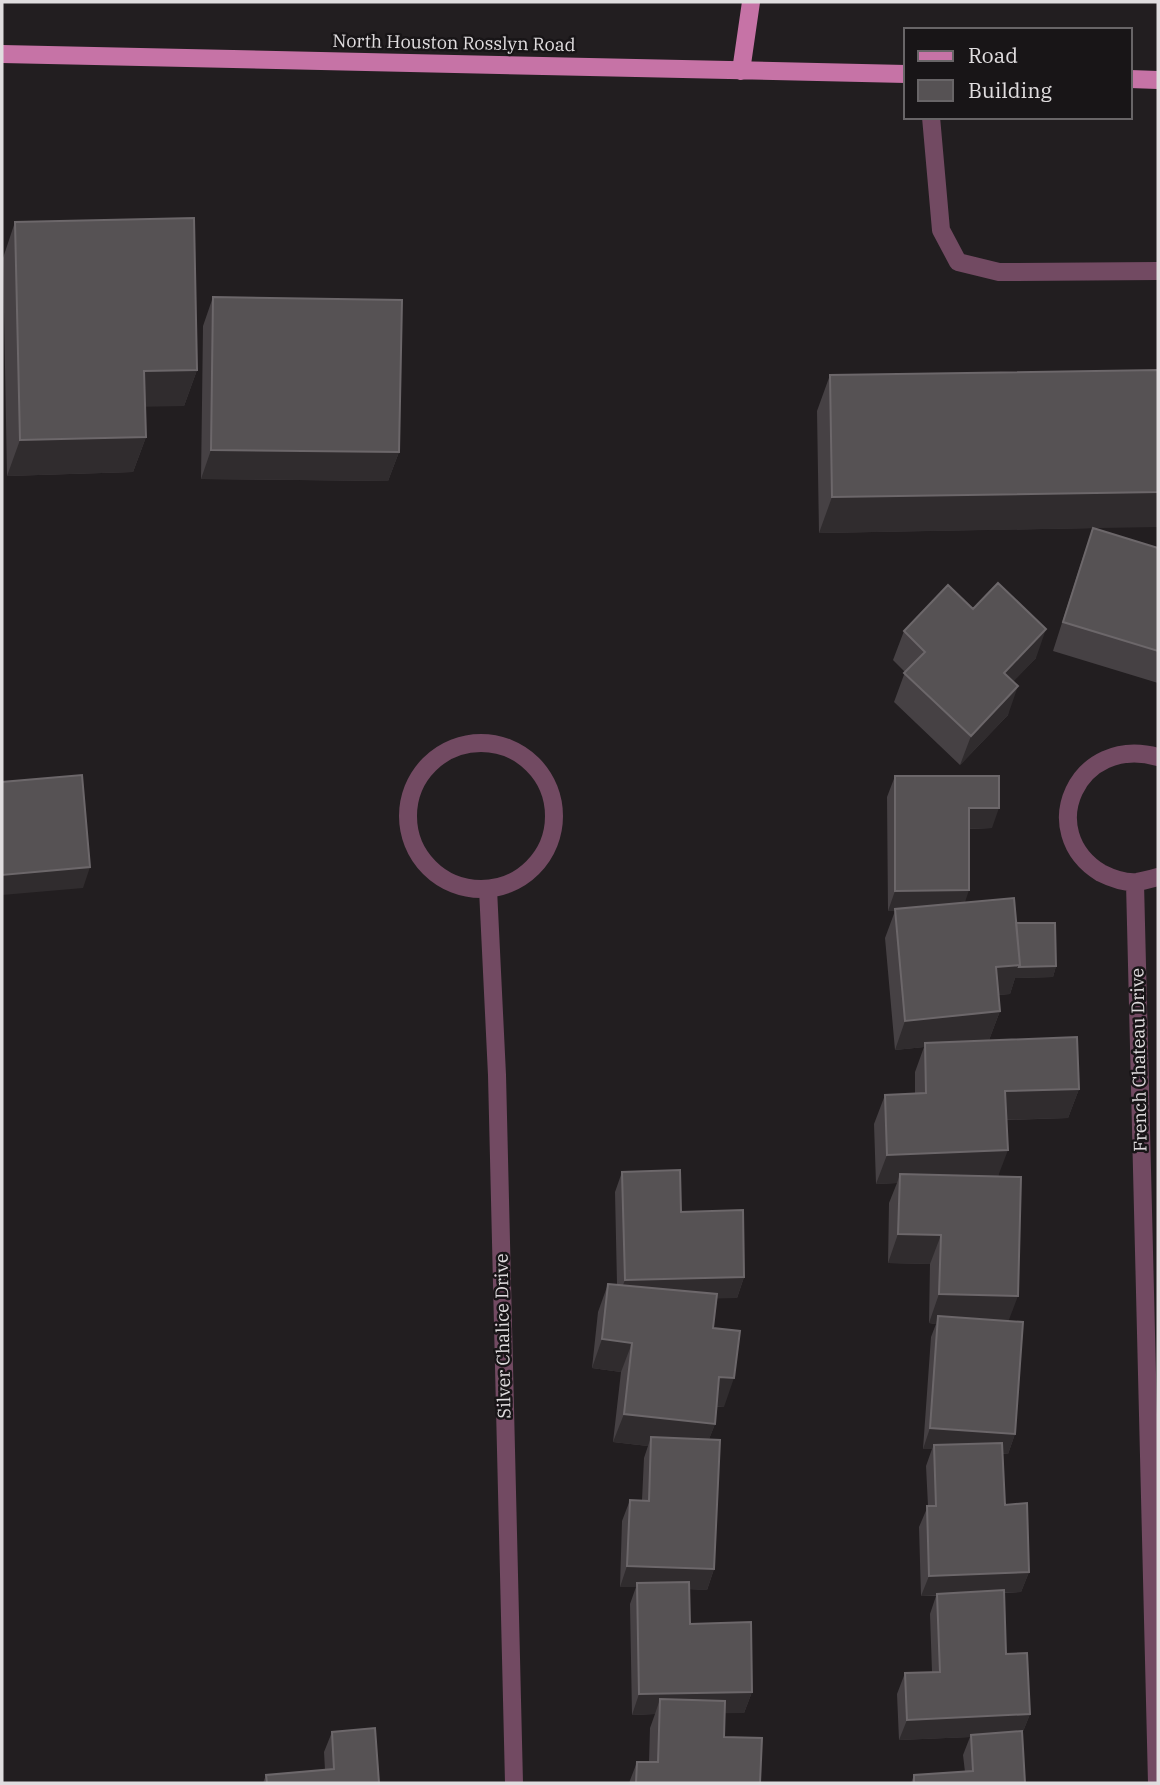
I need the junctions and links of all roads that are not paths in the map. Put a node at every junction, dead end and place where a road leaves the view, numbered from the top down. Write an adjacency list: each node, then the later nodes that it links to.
1 (751, 2): 3 (main road)
2 (2, 54): 3 (main road, North Houston Rosslyn Road)
3 (741, 71): 4 (main road, North Houston Rosslyn Road)
4 (904, 74)
5 (1132, 79): 6 (main road)
6 (1158, 80)
7 (930, 119): 8 (street)
8 (1158, 271)
9 (1158, 757): 11 (street)
10 (1158, 877): 11 (street)
11 (1135, 883): 14 (street, French Chateau Drive)
12 (488, 889): 12 (street); 13 (street, Silver Chalice Drive)
13 (514, 1783)
14 (1157, 1783)

